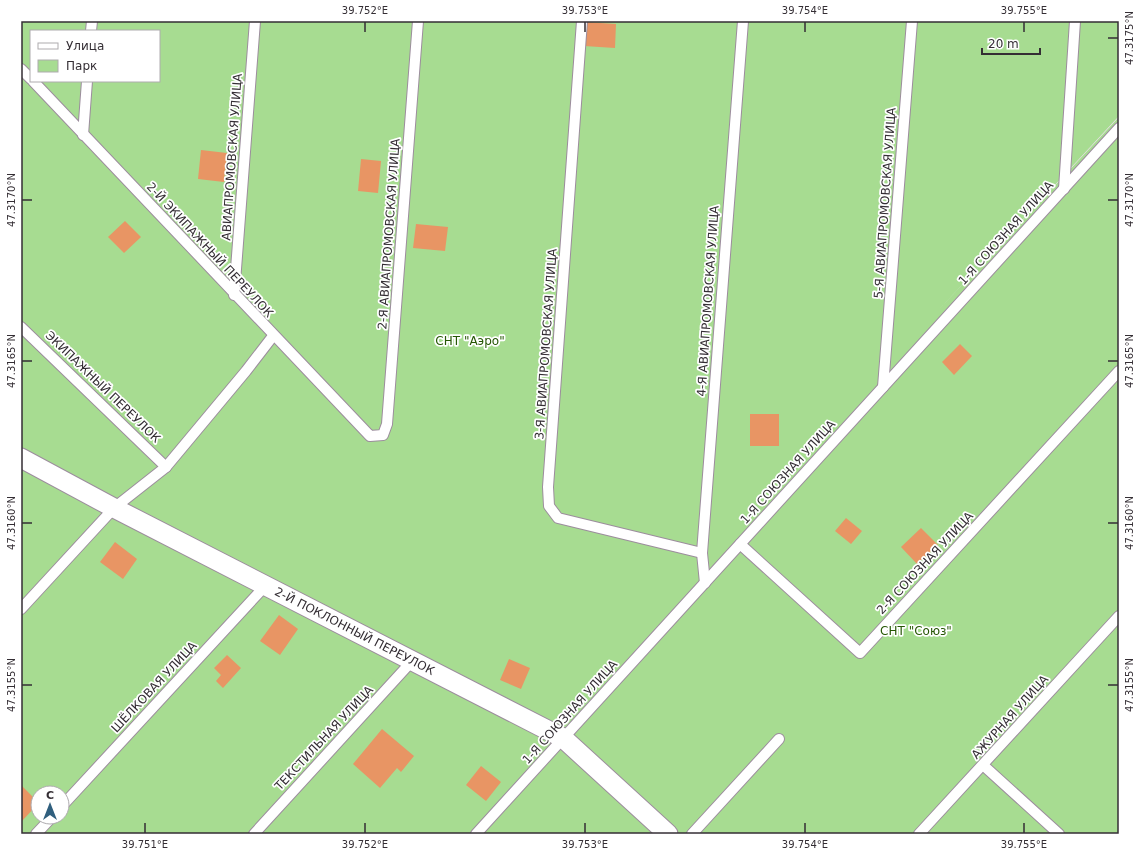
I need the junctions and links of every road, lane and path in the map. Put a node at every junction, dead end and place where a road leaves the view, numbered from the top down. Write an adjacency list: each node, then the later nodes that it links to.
1 (256, 21): 14 (lane, АВИАПРОМОВСКАЯ УЛИЦА)
2 (418, 21): 19 (lane, 2-Я АВИАПРОМОВСКАЯ УЛИЦА)
3 (582, 21): 24 (lane, 3-Я АВИАПРОМОВСКАЯ УЛИЦА)
4 (743, 21): 24 (lane, 4-Я АВИАПРОМОВСКАЯ УЛИЦА)
5 (912, 21): 18 (lane, 5-Я АВИАПРОМОВСКАЯ УЛИЦА)
6 (1075, 21): 13 (lane)
7 (21, 68): 8 (lane, 2-Й ЭКИПАЖНЫЙ ПЕРЕУЛОК)
8 (30, 78)
9 (34, 82): 12 (lane, 2-Й ЭКИПАЖНЫЙ ПЕРЕУЛОК)
10 (87, 82): 12 (lane)
11 (1119, 128): 13 (lane, 1-Я СОЮЗНАЯ УЛИЦА)
12 (83, 135): 14 (lane, 2-Й ЭКИПАЖНЫЙ ПЕРЕУЛОК)
13 (1064, 189): 18 (lane, 1-Я СОЮЗНАЯ УЛИЦА)
14 (234, 295): 16 (lane, 2-Й ЭКИПАЖНЫЙ ПЕРЕУЛОК)
15 (21, 327): 21 (lane, ЭКИПАЖНЫЙ ПЕРЕУЛОК)
16 (273, 336): 19 (lane, 2-Й ЭКИПАЖНЫЙ ПЕРЕУЛОК); 21 (lane)
17 (1119, 371): 23 (lane, 2-Я СОЮЗНАЯ УЛИЦА)
18 (883, 387): 23 (lane, 1-Я СОЮЗНАЯ УЛИЦА)
19 (370, 436)
20 (21, 458): 22 (street, 2-Й ПОКЛОННЫЙ ПЕРЕУЛОК)
21 (166, 467): 22 (lane)
22 (114, 508): 26 (street, 2-Й ПОКЛОННЫЙ ПЕРЕУЛОК); 27 (lane)
23 (740, 544): 25 (lane, 1-Я СОЮЗНАЯ УЛИЦА)
24 (702, 553): 25 (lane, 4-Я АВИАПРОМОВСКАЯ УЛИЦА)
25 (705, 583): 30 (lane, 1-Я СОЮЗНАЯ УЛИЦА)
26 (266, 585): 29 (street, 2-Й ПОКЛОННЫЙ ПЕРЕУЛОК); 33 (lane, ШЁЛКОВАЯ УЛИЦА)
27 (21, 609)
28 (1119, 616): 32 (lane, АЖУРНАЯ УЛИЦА)
29 (413, 660): 30 (street, 2-Й ПОКЛОННЫЙ ПЕРЕУЛОК); 36 (lane, ТЕКСТИЛЬНАЯ УЛИЦА)
30 (563, 738): 37 (lane, 1-Я СОЮЗНАЯ УЛИЦА); 38 (street, 2-Й ПОКЛОННЫЙ ПЕРЕУЛОК)
31 (779, 739): 39 (lane)
32 (983, 765): 40 (lane, АЖУРНАЯ УЛИЦА); 41 (lane)
33 (70, 797)
34 (44, 825): 35 (lane)
35 (36, 834)
36 (254, 834)
37 (476, 834)
38 (668, 834)
39 (692, 834)
40 (919, 834)
41 (1059, 834)

